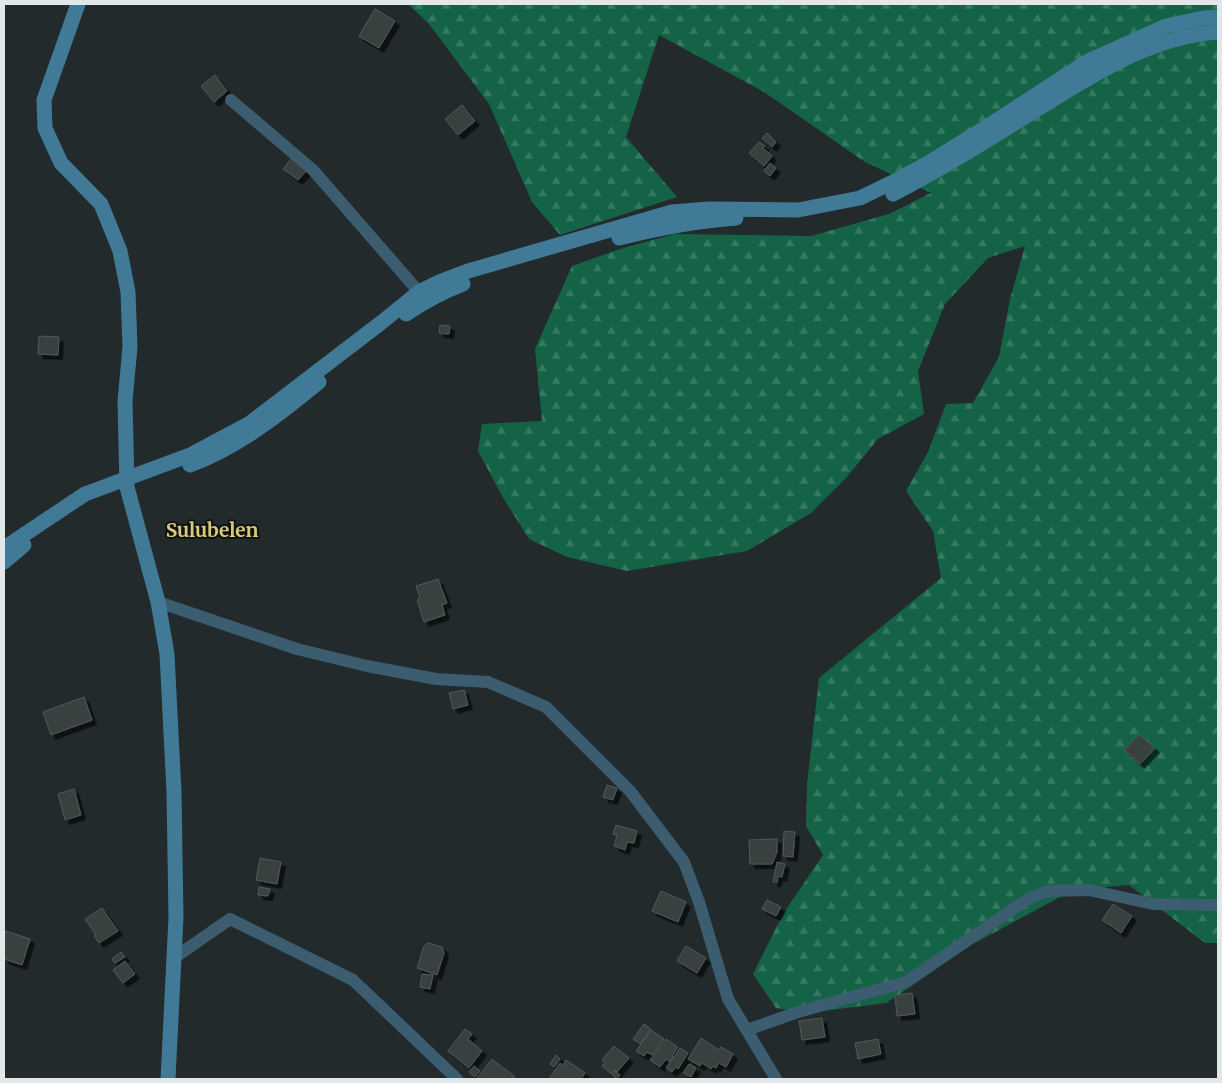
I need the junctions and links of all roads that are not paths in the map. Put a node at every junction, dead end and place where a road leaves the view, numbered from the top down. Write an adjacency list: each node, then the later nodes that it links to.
1 (78, 4): 7 (main road)
2 (1218, 17): 5 (main road)
3 (1218, 32): 5 (main road)
4 (231, 100): 6 (street)
5 (555, 251): 6 (main road); 7 (main road)
6 (419, 292): 7 (main road)
7 (127, 482): 8 (main road); 9 (main road); 10 (main road)
8 (4, 548)
9 (4, 562)
10 (158, 602): 12 (main road); 13 (street)
11 (1218, 905): 13 (street)
12 (174, 958): 14 (main road); 15 (street)
13 (747, 1030): 16 (street)
14 (168, 1079)
15 (457, 1079)
16 (776, 1079)

